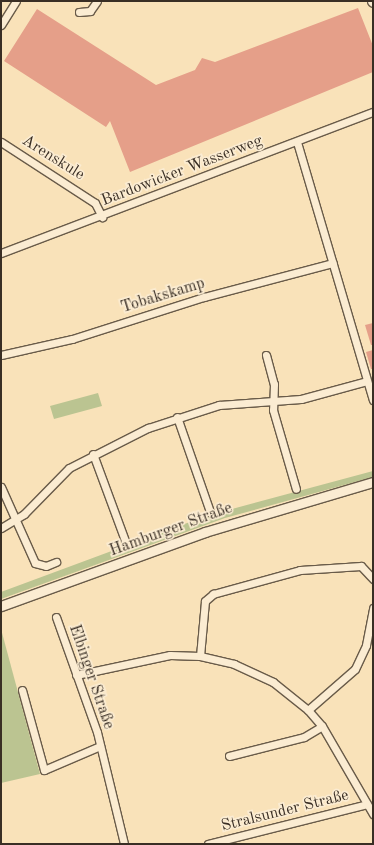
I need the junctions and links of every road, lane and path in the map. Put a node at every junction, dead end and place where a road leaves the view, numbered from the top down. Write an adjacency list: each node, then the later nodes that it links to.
1 (16, 1): 4 (street)
2 (97, 1): 3 (street)
3 (79, 12)
4 (1, 25)
5 (373, 112): 7 (street, Bardowicker Wasserweg)
6 (1, 142): 8 (street, Arenskule)
7 (297, 142): 8 (street, Bardowicker Wasserweg); 10 (street)
8 (102, 217): 9 (street, Bardowicker Wasserweg)
9 (1, 253)
10 (333, 263): 12 (street, Tobakskamp); 13 (street)
11 (266, 354): 14 (street)
12 (1, 355)
13 (367, 380): 14 (street); 15 (street)
14 (274, 400): 16 (street); 21 (street)
15 (373, 400)
16 (177, 418): 17 (street); 23 (street)
17 (93, 454): 24 (street); 26 (street)
18 (373, 482): 22 (main road)
19 (1, 487): 24 (street)
20 (373, 487): 22 (main road)
21 (296, 489)
22 (352, 489): 29 (main road, Hamburger Straße)
23 (210, 512)
24 (16, 519): 25 (street); 27 (street)
25 (1, 528)
26 (126, 543)
27 (56, 562)
28 (373, 579): 32 (street)
29 (1, 606)
30 (373, 608): 35 (street)
31 (56, 617): 33 (street, Elbinger Straße)
32 (200, 656): 33 (street); 35 (street)
33 (76, 675): 37 (street, Elbinger Straße)
34 (22, 690): 37 (street, Elbinger Straße)
35 (308, 710): 36 (street)
36 (322, 726): 38 (street); 39 (street)
37 (100, 746): 41 (street, Elbinger Straße)
38 (229, 756)
39 (367, 804): 40 (street); 42 (street, Stralsunder Straße)
40 (373, 814)
41 (124, 844)
42 (208, 844)

